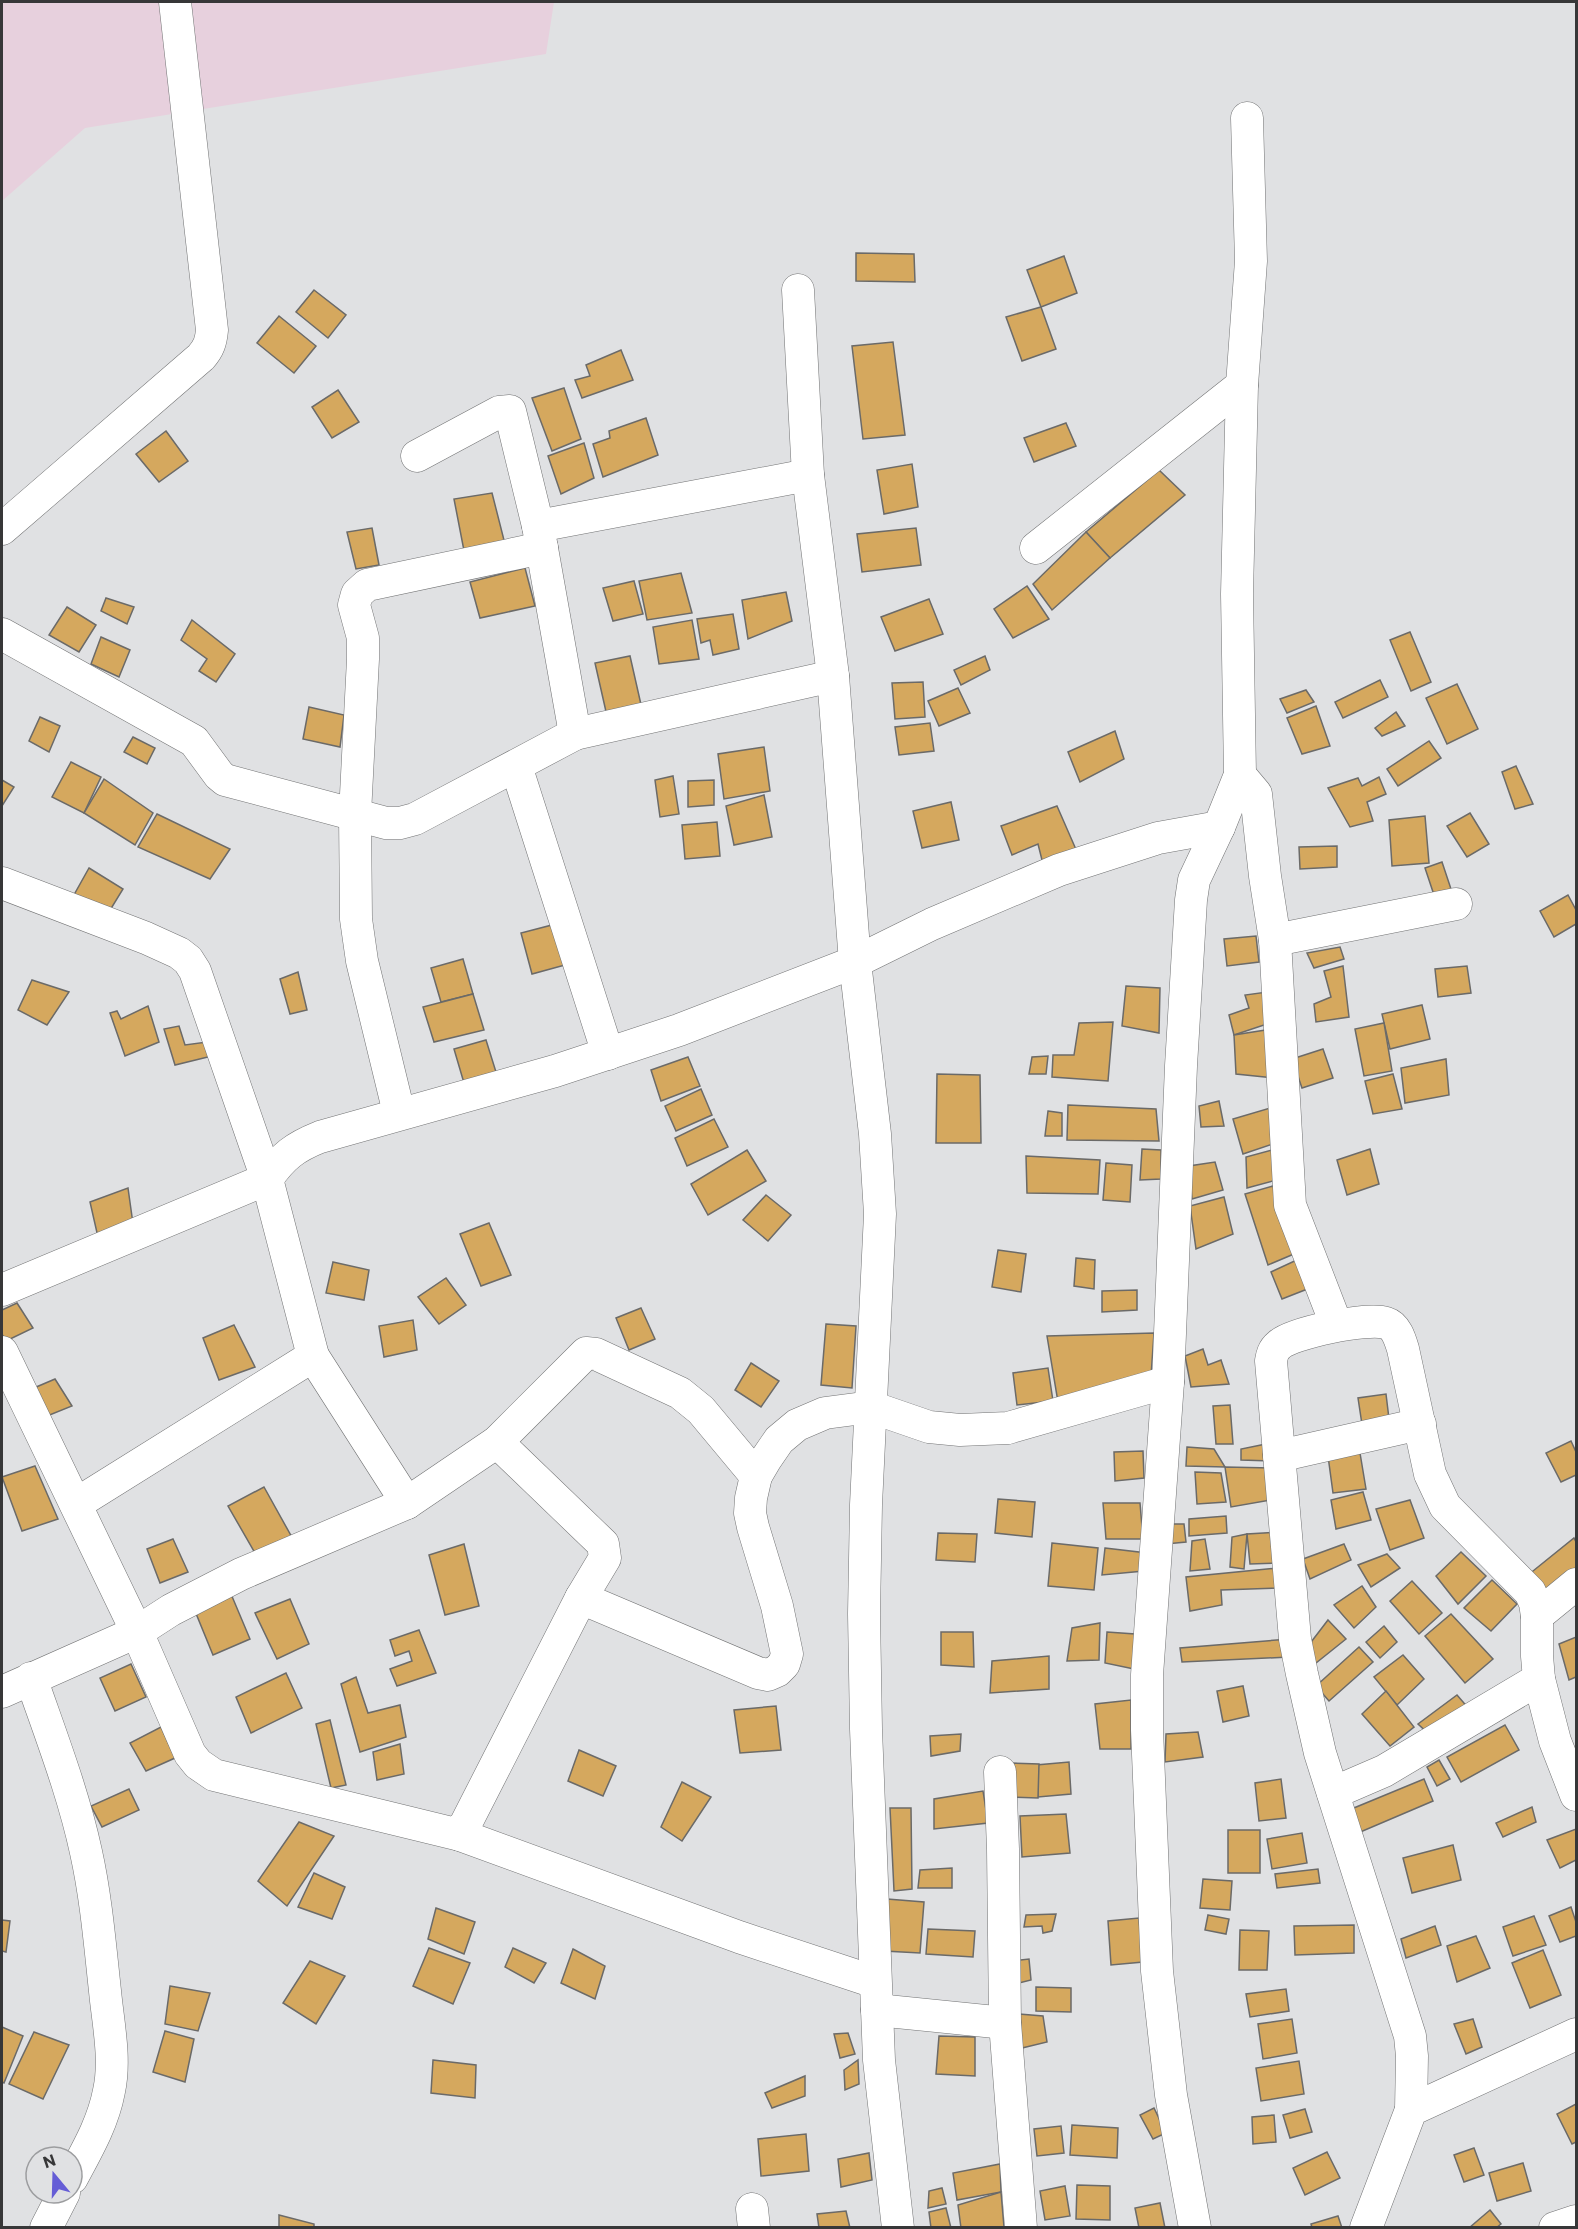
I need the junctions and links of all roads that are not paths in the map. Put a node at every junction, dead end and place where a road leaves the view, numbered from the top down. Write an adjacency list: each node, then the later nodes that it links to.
1 (175, 2): 7 (street)
2 (1247, 118): 4 (street)
3 (798, 290): 6 (street)
4 (1242, 385): 9 (street); 14 (street)
5 (417, 456): 8 (street)
6 (808, 475): 8 (street); 11 (street)
7 (2, 529)
8 (540, 537): 12 (street); 15 (street)
9 (1036, 548)
10 (2, 634): 15 (street)
11 (832, 676): 12 (street); 20 (street)
12 (575, 734): 13 (street)
13 (516, 766): 15 (street); 21 (street)
14 (1239, 774): 16 (street); 19 (street)
15 (355, 814): 22 (street)
16 (1219, 827): 20 (street); 28 (street)
17 (2, 883): 23 (street)
18 (1456, 904): 19 (street)
19 (1275, 940): 25 (street)
20 (855, 962): 21 (street); 29 (street)
21 (608, 1054): 22 (street)
22 (399, 1113): 23 (street)
23 (267, 1179): 24 (street); 27 (street)
24 (2, 1290)
25 (1336, 1324): 30 (street); 32 (street)
26 (2, 1352): 35 (street)
27 (313, 1356): 34 (street); 35 (street)
28 (1168, 1382): 29 (street); 57 (street)
29 (871, 1407): 33 (street); 47 (street)
30 (1420, 1424): 32 (street); 38 (street)
31 (497, 1442): 33 (street); 34 (street); 37 (street)
32 (1279, 1456): 44 (street)
33 (756, 1476): 37 (street)
34 (407, 1503): 39 (street)
35 (76, 1504): 39 (street)
36 (1576, 1584): 38 (street)
37 (581, 1598): 46 (street)
38 (1537, 1616): 41 (street)
39 (137, 1632): 40 (street); 46 (street)
40 (31, 1678): 42 (street); 51 (street)
41 (1539, 1679): 44 (street); 45 (street)
42 (2, 1692)
43 (999, 1772): 48 (street)
44 (1333, 1793): 50 (street)
45 (1576, 1795)
46 (460, 1835): 47 (street)
47 (876, 1996): 48 (street); 55 (street)
48 (1005, 2023): 56 (street)
49 (1576, 2034): 50 (street)
50 (1411, 2110): 58 (street)
51 (84, 2153)
52 (59, 2205): 54 (street)
53 (1576, 2221): 59 (street)
54 (50, 2226)
55 (898, 2228)
56 (1021, 2228)
57 (1195, 2228)
58 (1366, 2228)
59 (1555, 2228)

